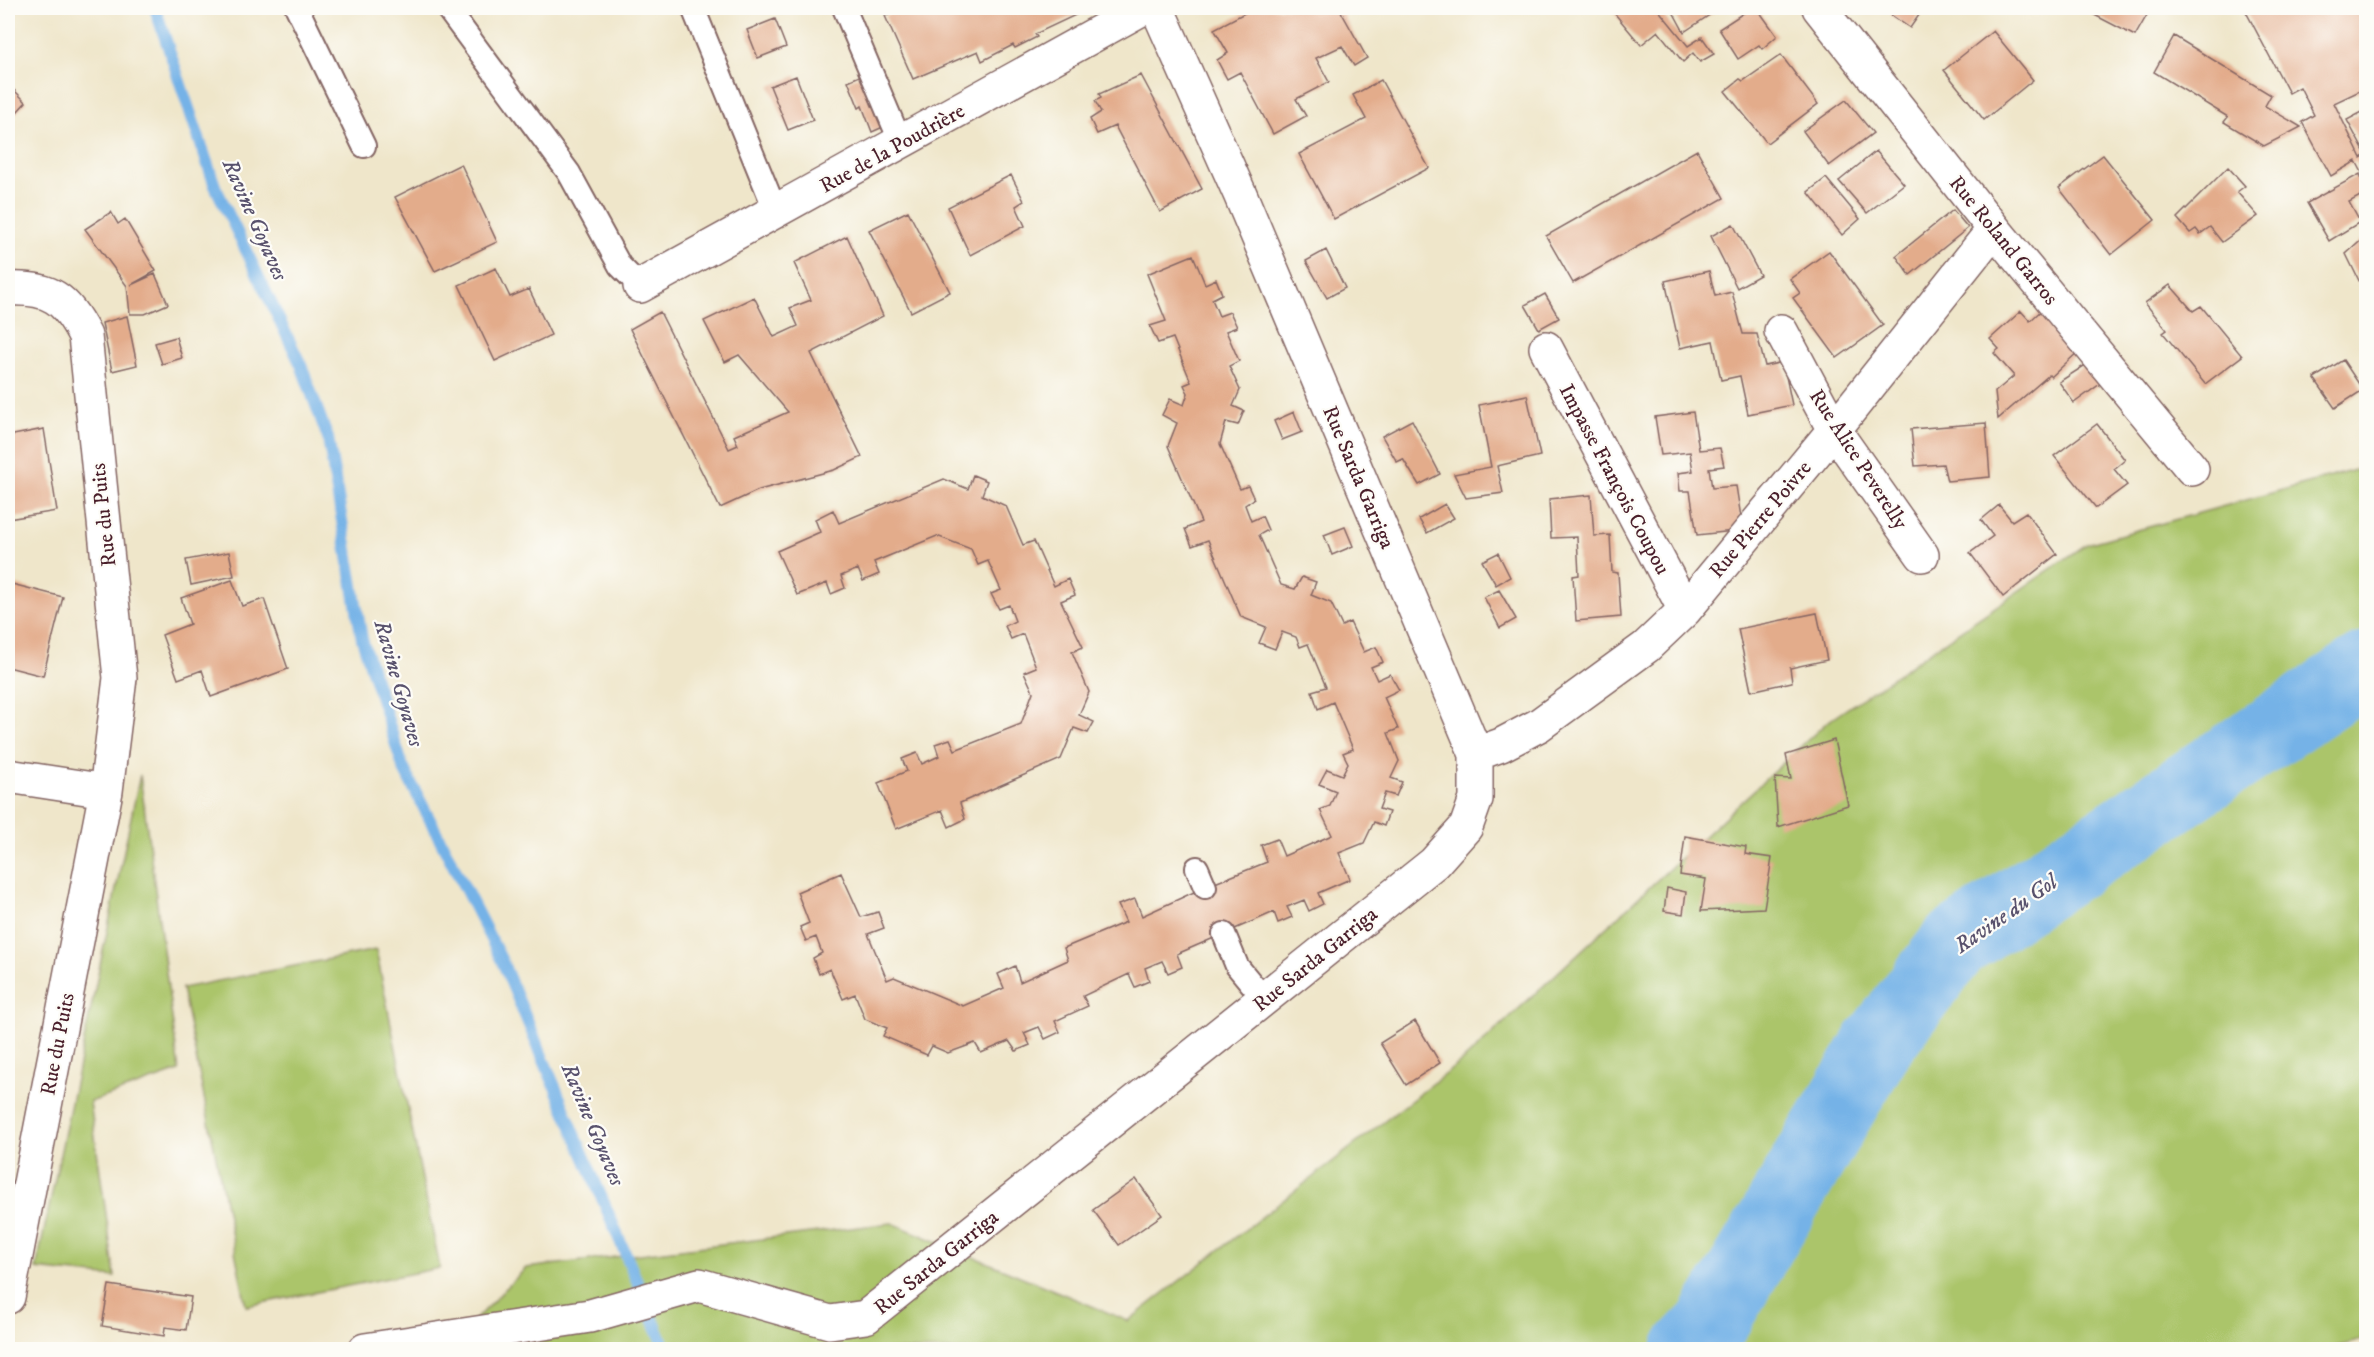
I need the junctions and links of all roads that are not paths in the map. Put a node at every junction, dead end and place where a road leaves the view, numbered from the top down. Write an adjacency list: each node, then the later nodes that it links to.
1 (297, 8): 9 (lane)
2 (447, 8): 12 (lane)
3 (693, 8): 10 (lane)
4 (844, 8): 8 (lane)
5 (1143, 8): 8 (street, Rue de la Poudrière)
6 (1157, 8): 20 (street, Rue Sarda Garriga)
7 (1819, 8): 11 (street, Rue Roland Garros)
8 (901, 143): 10 (street, Rue de la Poudrière)
9 (364, 146)
10 (777, 212): 12 (street, Rue de la Poudrière)
11 (1994, 229): 16 (street, Rue Pierre Poivre); 17 (street, Rue Roland Garros)
12 (640, 286)
13 (8, 289): 22 (street, Rue du Puits)
14 (1781, 331): 16 (street, Rue Alice Peverelly)
15 (1546, 348): 19 (street, Impasse François Coupou)
16 (1834, 430): 18 (street, Rue Alice Peverelly); 19 (street, Rue Pierre Poivre)
17 (2192, 469)
18 (1922, 555)
19 (1685, 610): 20 (street, Rue Pierre Poivre)
20 (1476, 754): 24 (street, Rue Sarda Garriga)
21 (8, 776): 22 (street)
22 (106, 791): 25 (street, Rue du Puits)
23 (1224, 934): 24 (lane)
24 (1265, 1000): 26 (street, Rue Sarda Garriga)
25 (8, 1298)
26 (365, 1350)

